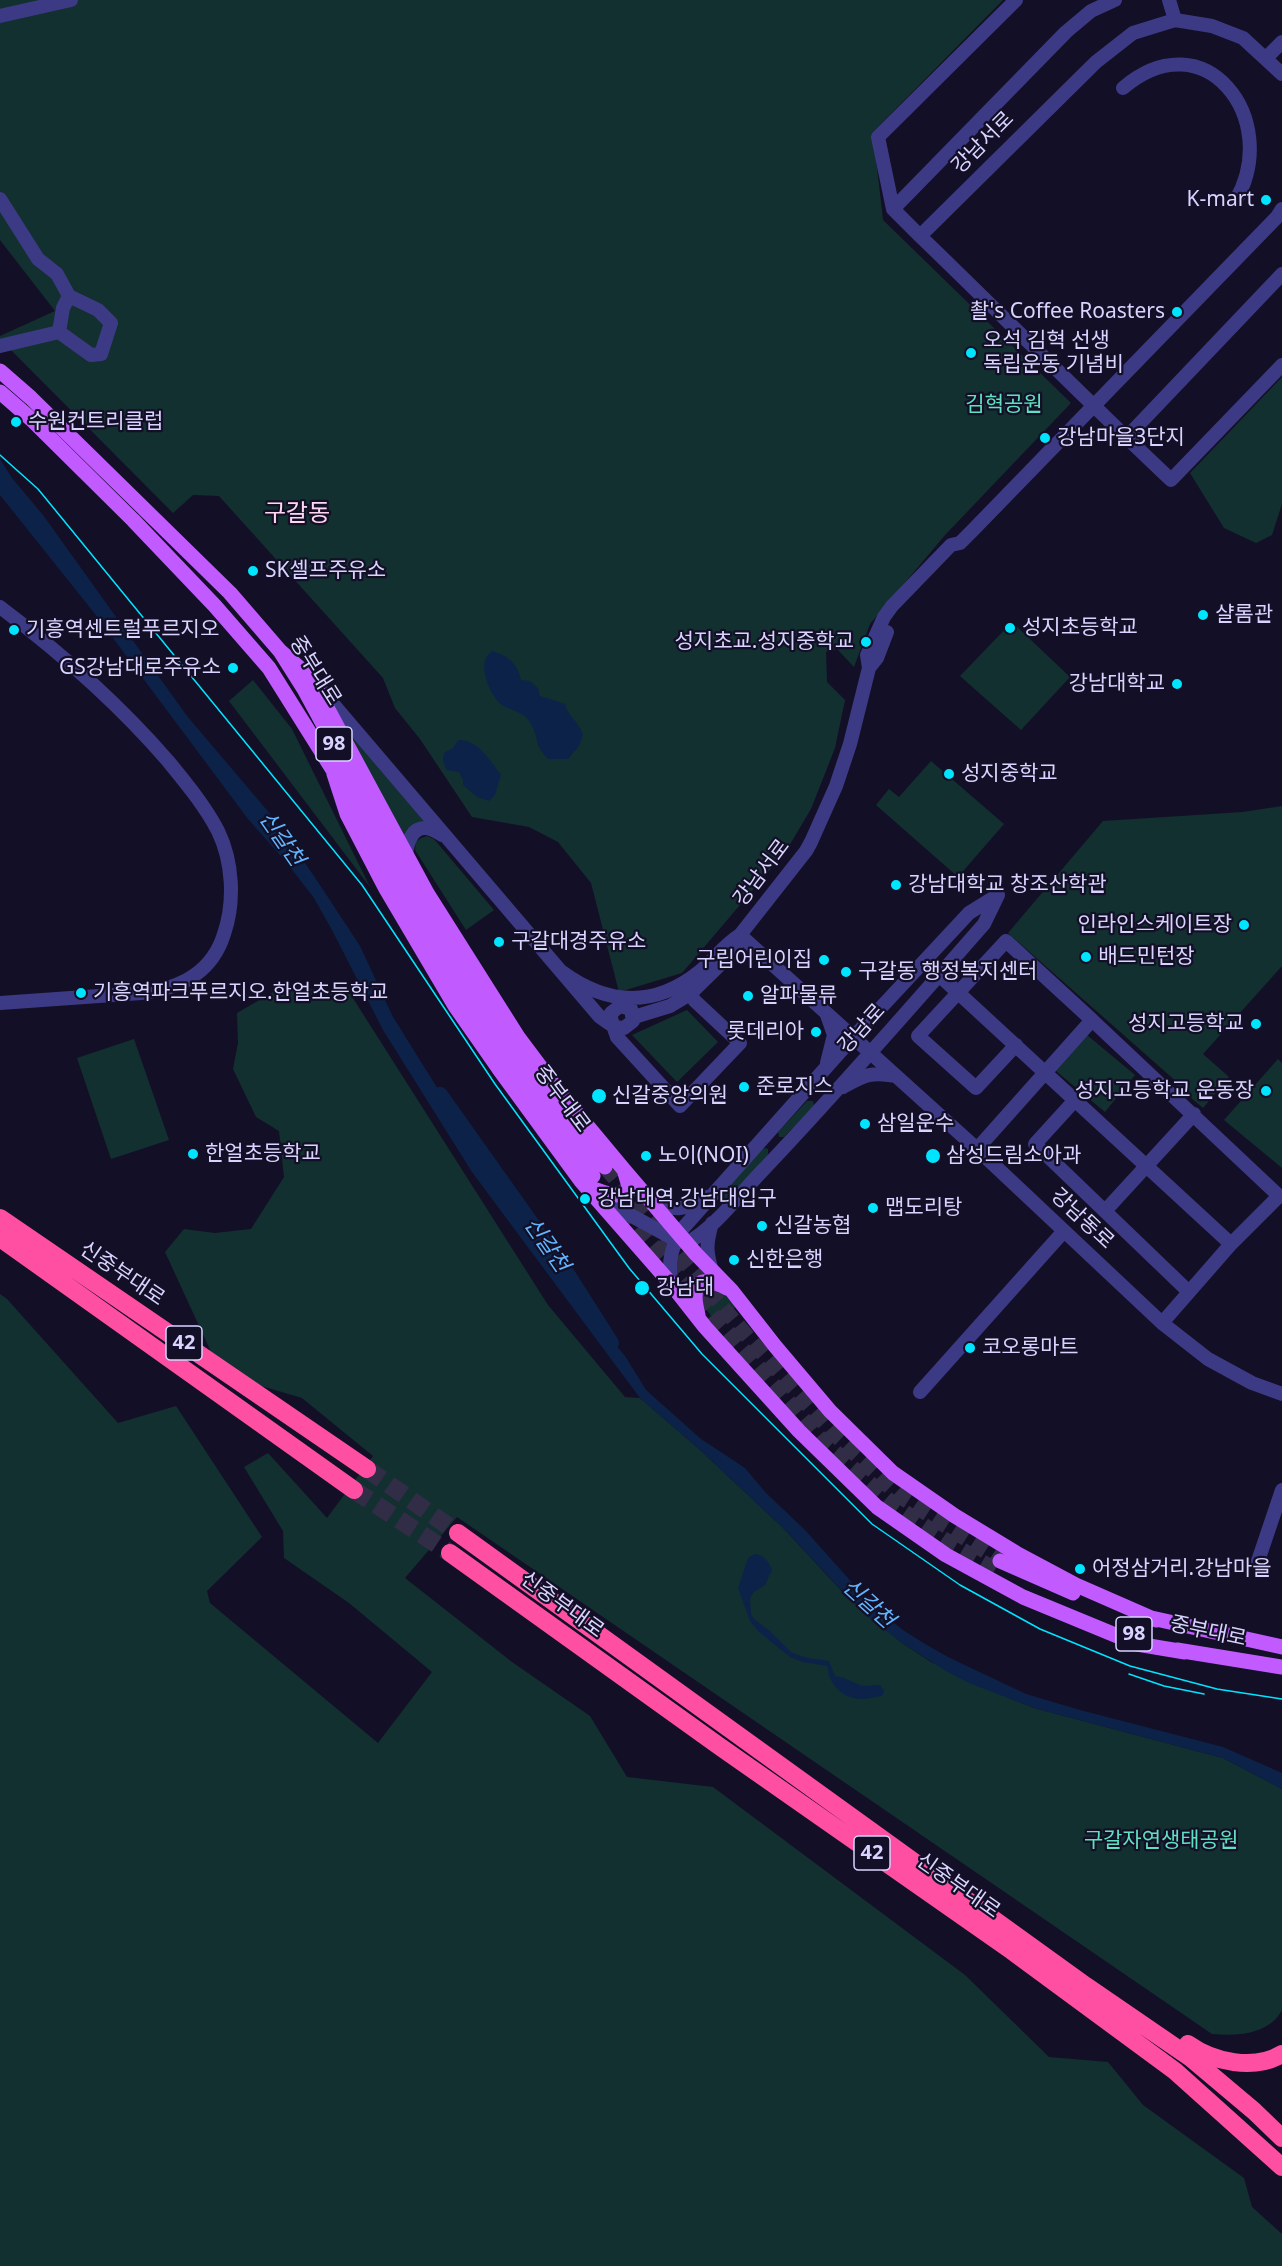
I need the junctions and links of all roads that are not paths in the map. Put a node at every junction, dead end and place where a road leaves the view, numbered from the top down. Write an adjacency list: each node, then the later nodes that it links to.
1 (71, 0): 5 (street)
2 (1016, 0): 14 (street)
3 (1115, 0): 14 (street)
4 (1169, 0): 7 (street)
5 (25, 5): 6 (street)
6 (0, 16)
7 (1175, 20): 9 (street, 강남서로); 16 (street, 강남서로)
8 (1282, 42): 9 (street)
9 (1266, 58): 10 (street, 강남서로)
10 (1282, 74)
11 (1123, 88): 13 (street)
12 (0, 199): 18 (street)
13 (1236, 200)
14 (893, 209): 16 (street)
15 (1282, 209): 24 (street, 강남서로)
16 (920, 236): 24 (street)
17 (1282, 274): 25 (street)
18 (69, 296): 19 (street); 19 (street)
19 (59, 332): 20 (street)
20 (0, 346)
21 (1282, 365): 25 (street)
22 (0, 371): 27 (main road, 중부대로 / 98)
23 (0, 392): 55 (main road, 중부대로 / 98)
24 (1092, 406): 25 (street); 31 (street, 강남서로)
25 (1126, 438)
26 (0, 607): 38 (street)
27 (280, 651): 28 (main road); 55 (main road, 중부대로 / 98)
28 (311, 678): 29 (street); 30 (main road)
29 (449, 840): 30 (street); 32 (street)
30 (406, 853): 54 (main road)
31 (740, 935): 33 (street); 37 (street); 40 (street, 강남서로)
32 (562, 972): 35 (street); 42 (street)
33 (699, 972): 35 (street); 39 (street)
34 (939, 975): 36 (street); 43 (street, 강남로); 45 (street, 강남로)
35 (580, 985): 39 (street)
36 (958, 993): 41 (street); 44 (street); 44 (street)
37 (690, 994): 39 (street); 42 (street)
38 (0, 1003)
39 (627, 1010): 42 (street); 42 (street)
40 (826, 1013): 43 (street, 강남서로); 46 (street)
41 (1092, 1020): 47 (street); 51 (street)
42 (619, 1027)
43 (853, 1037): 45 (street, 강남서로); 46 (street, 강남로)
44 (1016, 1044): 47 (street)
45 (869, 1052): 48 (street, 강남동로); 49 (street, 강남로)
46 (825, 1069): 56 (street, 강남로)
47 (1047, 1072): 50 (street); 52 (street)
48 (895, 1076): 49 (street); 52 (street, 강남동로)
49 (833, 1093): 61 (street, 강남로)
50 (1076, 1099): 53 (street); 59 (street)
51 (1194, 1114): 53 (street); 65 (street)
52 (977, 1149): 62 (street, 강남동로)
53 (1148, 1166): 59 (street); 65 (street)
54 (625, 1171): 55 (main road); 57 (main road)
55 (593, 1178): 64 (street); 68 (main road)
56 (714, 1193): 57 (street); 58 (street, 강남로)
57 (650, 1200): 64 (main road)
58 (698, 1210): 61 (street); 64 (street, 강남로)
59 (1105, 1211): 70 (street)
60 (0, 1218): 76 (highway, 신중부대로 / 42)
61 (712, 1223): 64 (street, 강남로); 67 (street)
62 (1065, 1231): 73 (street, 강남동로); 74 (street)
63 (0, 1238): 71 (highway, 신중부대로 / 42)
64 (681, 1239): 67 (main road); 68 (street)
65 (1231, 1245): 70 (street)
66 (0, 1250): 71 (highway)
67 (712, 1271): 69 (main road)
68 (672, 1285): 72 (main road)
69 (732, 1291): 72 (main road); 82 (main road)
70 (1189, 1292): 73 (street)
71 (93, 1303): 77 (highway, 신중부대로 / 42)
72 (698, 1318): 86 (main road)
73 (1162, 1323): 75 (street, 강남동로)
74 (920, 1392)
75 (1282, 1394)
76 (367, 1469)
77 (354, 1490)
78 (1282, 1490): 81 (street)
79 (458, 1533): 88 (highway, 신중부대로 / 42)
80 (450, 1553): 91 (highway, 신중부대로 / 42)
81 (1258, 1562)
82 (1156, 1620): 83 (main road, 중부대로 / 98); 86 (main road, 중부대로 / 98)
83 (1247, 1640): 84 (main road); 85 (main road, 중부대로 / 98)
84 (1282, 1642)
85 (1282, 1647)
86 (1185, 1652): 87 (main road, 중부대로 / 98)
87 (1282, 1667)
88 (695, 1705): 89 (highway); 90 (highway, 신중부대로 / 42)
89 (1282, 2054)
90 (1282, 2138)
91 (1282, 2167)

